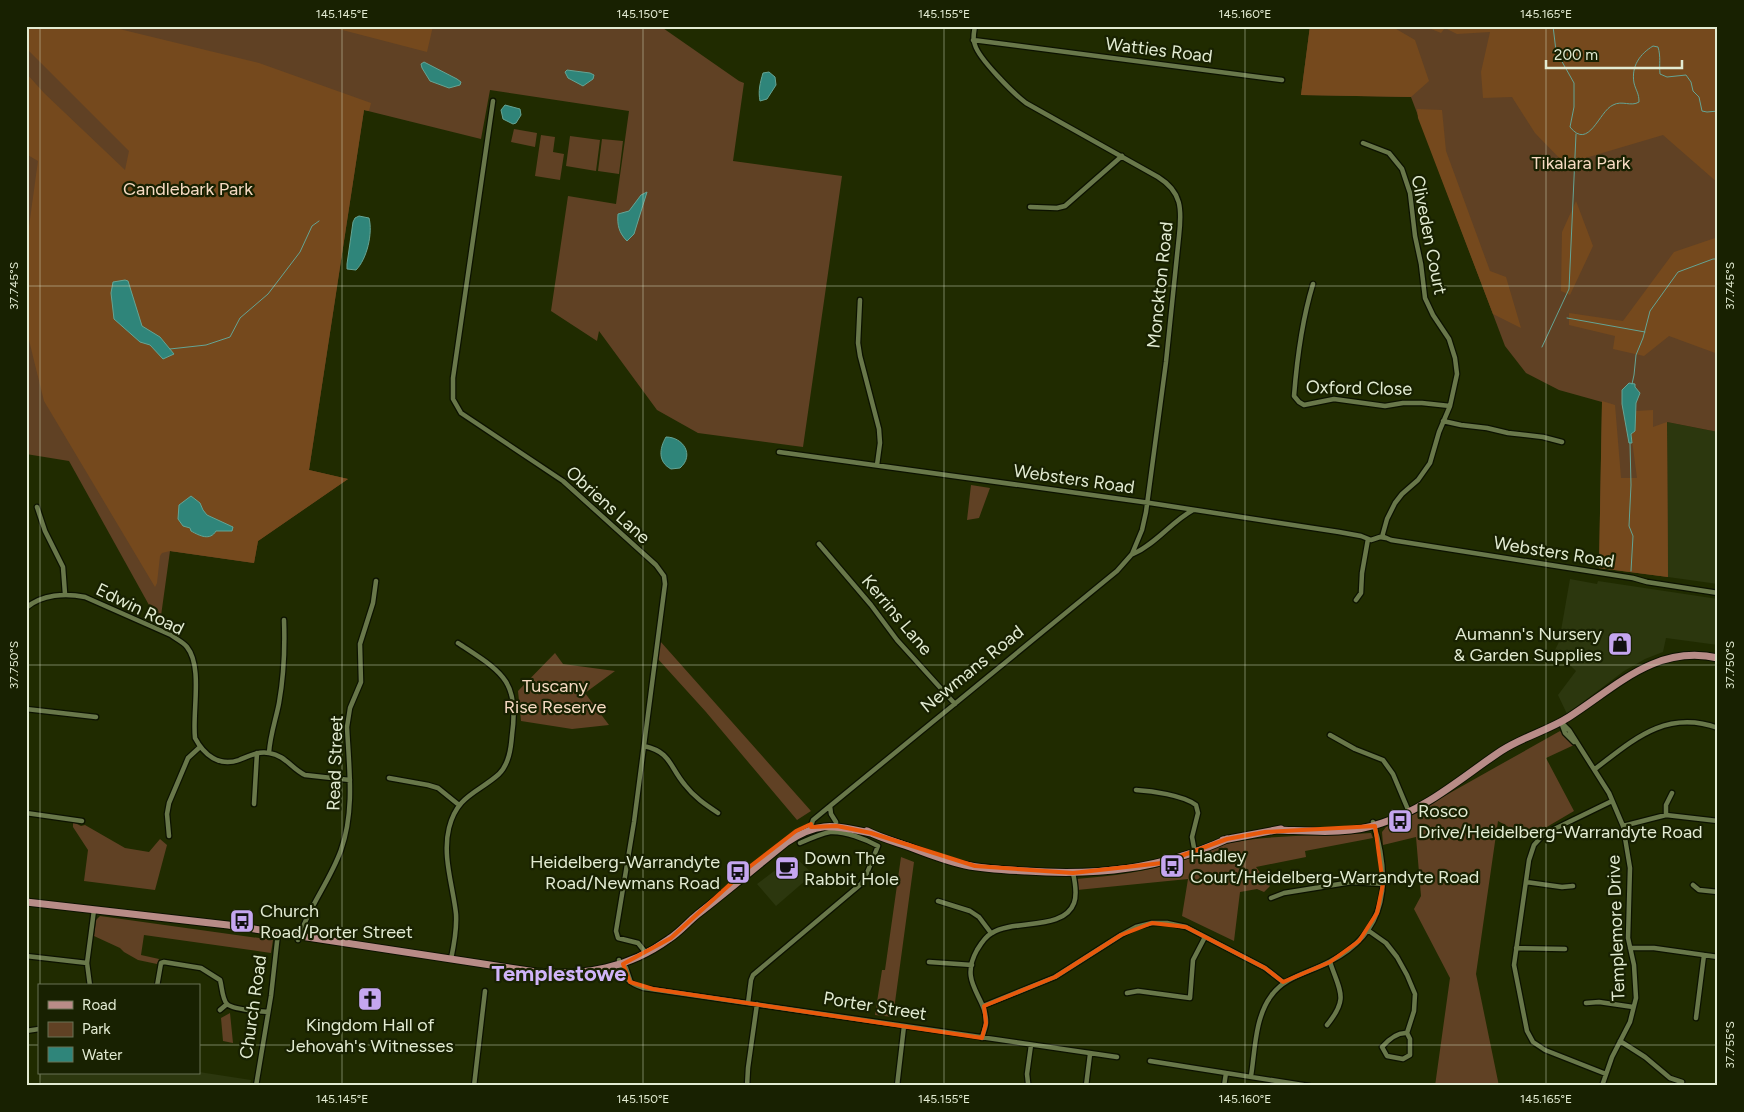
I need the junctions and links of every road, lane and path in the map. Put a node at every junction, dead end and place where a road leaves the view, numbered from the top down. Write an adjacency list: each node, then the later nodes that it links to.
1 (975, 26): 2 (street)
2 (973, 40): 3 (street, Watties Road); 6 (street, Monckton Road)
3 (1282, 80)
4 (493, 101): 38 (street, Obriens Lane)
5 (1363, 143): 10 (street, Cliveden Court)
6 (1122, 156): 7 (street); 15 (street, Monckton Road)
7 (1030, 207)
8 (1314, 284): 10 (street, Oxford Close)
9 (860, 300): 14 (street)
10 (1450, 406): 11 (street, Cliveden Court)
11 (1443, 421): 12 (street); 20 (street, Cliveden Court)
12 (1562, 442)
13 (779, 452): 14 (street, Websters Road)
14 (876, 466): 15 (street, Websters Road)
15 (1148, 503): 17 (street, Websters Road); 23 (street, Newmans Road)
16 (37, 507): 26 (street)
17 (1178, 507): 18 (street, Websters Road); 19 (street)
18 (1194, 510): 19 (street, Newmans Road); 21 (street, Websters Road)
19 (1182, 516): 23 (street, Newmans Road)
20 (1384, 537): 21 (street, Websters Road); 25 (street, Websters Road)
21 (1367, 538): 27 (street)
22 (819, 544): 32 (street, Kerrins Lane)
23 (1132, 554): 32 (street, Newmans Road)
24 (376, 581): 44 (street, Read Street)
25 (1718, 593)
26 (65, 594): 28 (street, Edwin Road); 39 (street, Edwin Road)
27 (1356, 600)
28 (26, 608)
29 (284, 620): 41 (street)
30 (458, 643): 49 (street)
31 (1718, 658): 35 (main road)
32 (955, 704): 50 (street, Newmans Road)
33 (26, 708): 34 (street)
34 (96, 717)
35 (1563, 725): 42 (street, Templemore Drive); 51 (main road)
36 (1718, 728): 42 (street)
37 (1330, 735): 51 (street)
38 (644, 746): 53 (street); 84 (street, Obriens Lane)
39 (200, 747): 40 (street); 62 (street)
40 (257, 753): 41 (street); 48 (street)
41 (269, 753): 44 (street)
42 (1595, 769): 47 (street, Templemore Drive)
43 (389, 778): 49 (street)
44 (350, 780): 80 (street, Read Street)
45 (1136, 790): 64 (street)
46 (1672, 793): 54 (street)
47 (1612, 801): 60 (street, Templemore Drive); 66 (street)
48 (254, 804)
49 (459, 805): 88 (street)
50 (830, 806): 57 (street); 59 (street, Newmans Road)
51 (1408, 810): 58 (main road)
52 (26, 813): 55 (street)
53 (718, 813)
54 (1666, 815): 56 (street); 60 (street)
55 (82, 821)
56 (1718, 821)
57 (836, 822): 59 (main road); 61 (main road)
58 (1374, 824): 64 (main road); 67 (street)
59 (811, 826): 61 (main road); 84 (main road, Newmans Road)
60 (1623, 826): 82 (street, Templemore Drive)
61 (871, 833): 65 (main road)
62 (169, 836)
63 (800, 843): 99 (street)
64 (1195, 851): 65 (main road)
65 (1074, 873): 77 (street)
66 (1526, 882): 69 (street); 81 (street)
67 (1383, 884): 72 (street); 76 (street)
68 (1693, 885): 70 (street)
69 (1573, 886)
70 (1718, 892)
71 (26, 898): 75 (main road)
72 (1271, 898)
73 (938, 901): 77 (street)
74 (26, 902): 75 (main road)
75 (94, 910): 78 (main road); 91 (street)
76 (1369, 931): 90 (street); 110 (street)
77 (991, 933): 93 (street)
78 (278, 935): 80 (main road); 106 (street, Church Road)
79 (1205, 937): 94 (street); 98 (street); 103 (street)
80 (299, 938): 88 (main road)
81 (1516, 948): 83 (street); 118 (street)
82 (1630, 948): 85 (street); 104 (street, Templemore Drive)
83 (1565, 950)
84 (645, 951): 92 (main road, Newmans Road)
85 (1704, 955): 87 (street); 107 (street)
86 (26, 956): 91 (street)
87 (1718, 957)
88 (451, 959): 92 (main road)
89 (929, 962): 93 (street)
90 (1330, 962): 94 (street); 108 (street)
91 (87, 963): 95 (street)
92 (620, 963): 99 (street, Porter Street)
93 (972, 965): 103 (street)
94 (1283, 982): 119 (street)
95 (90, 984)
96 (157, 984): 101 (street)
97 (485, 991): 124 (street)
98 (1127, 993)
99 (748, 1003): 102 (street, Porter Street)
100 (1586, 1003): 104 (street)
101 (227, 1004): 105 (street); 106 (street)
102 (757, 1004): 109 (street, Porter Street); 125 (street)
103 (983, 1006): 111 (street)
104 (1633, 1007): 112 (street, Templemore Drive)
105 (220, 1010)
106 (268, 1012): 123 (street, Church Road)
107 (1696, 1018)
108 (1327, 1025)
109 (906, 1026): 111 (street, Porter Street); 126 (street)
110 (1407, 1033): 110 (street)
111 (982, 1038): 113 (street, Porter Street)
112 (1620, 1041): 118 (street, Templemore Drive); 120 (street)
113 (1031, 1045): 114 (street, Porter Street); 121 (street)
114 (1090, 1054): 115 (street, Porter Street); 127 (street)
115 (1117, 1057)
116 (1150, 1062): 117 (street)
117 (1226, 1073): 119 (street); 128 (street)
118 (1606, 1074): 130 (street, Templemore Drive)
119 (1251, 1076): 122 (street)
120 (1682, 1082)
121 (1028, 1083)
122 (1290, 1084): 129 (street)
123 (256, 1086)
124 (474, 1086)
125 (747, 1086)
126 (897, 1086)
127 (1086, 1086)
128 (1224, 1086)
129 (1310, 1086)
130 (1602, 1086)

